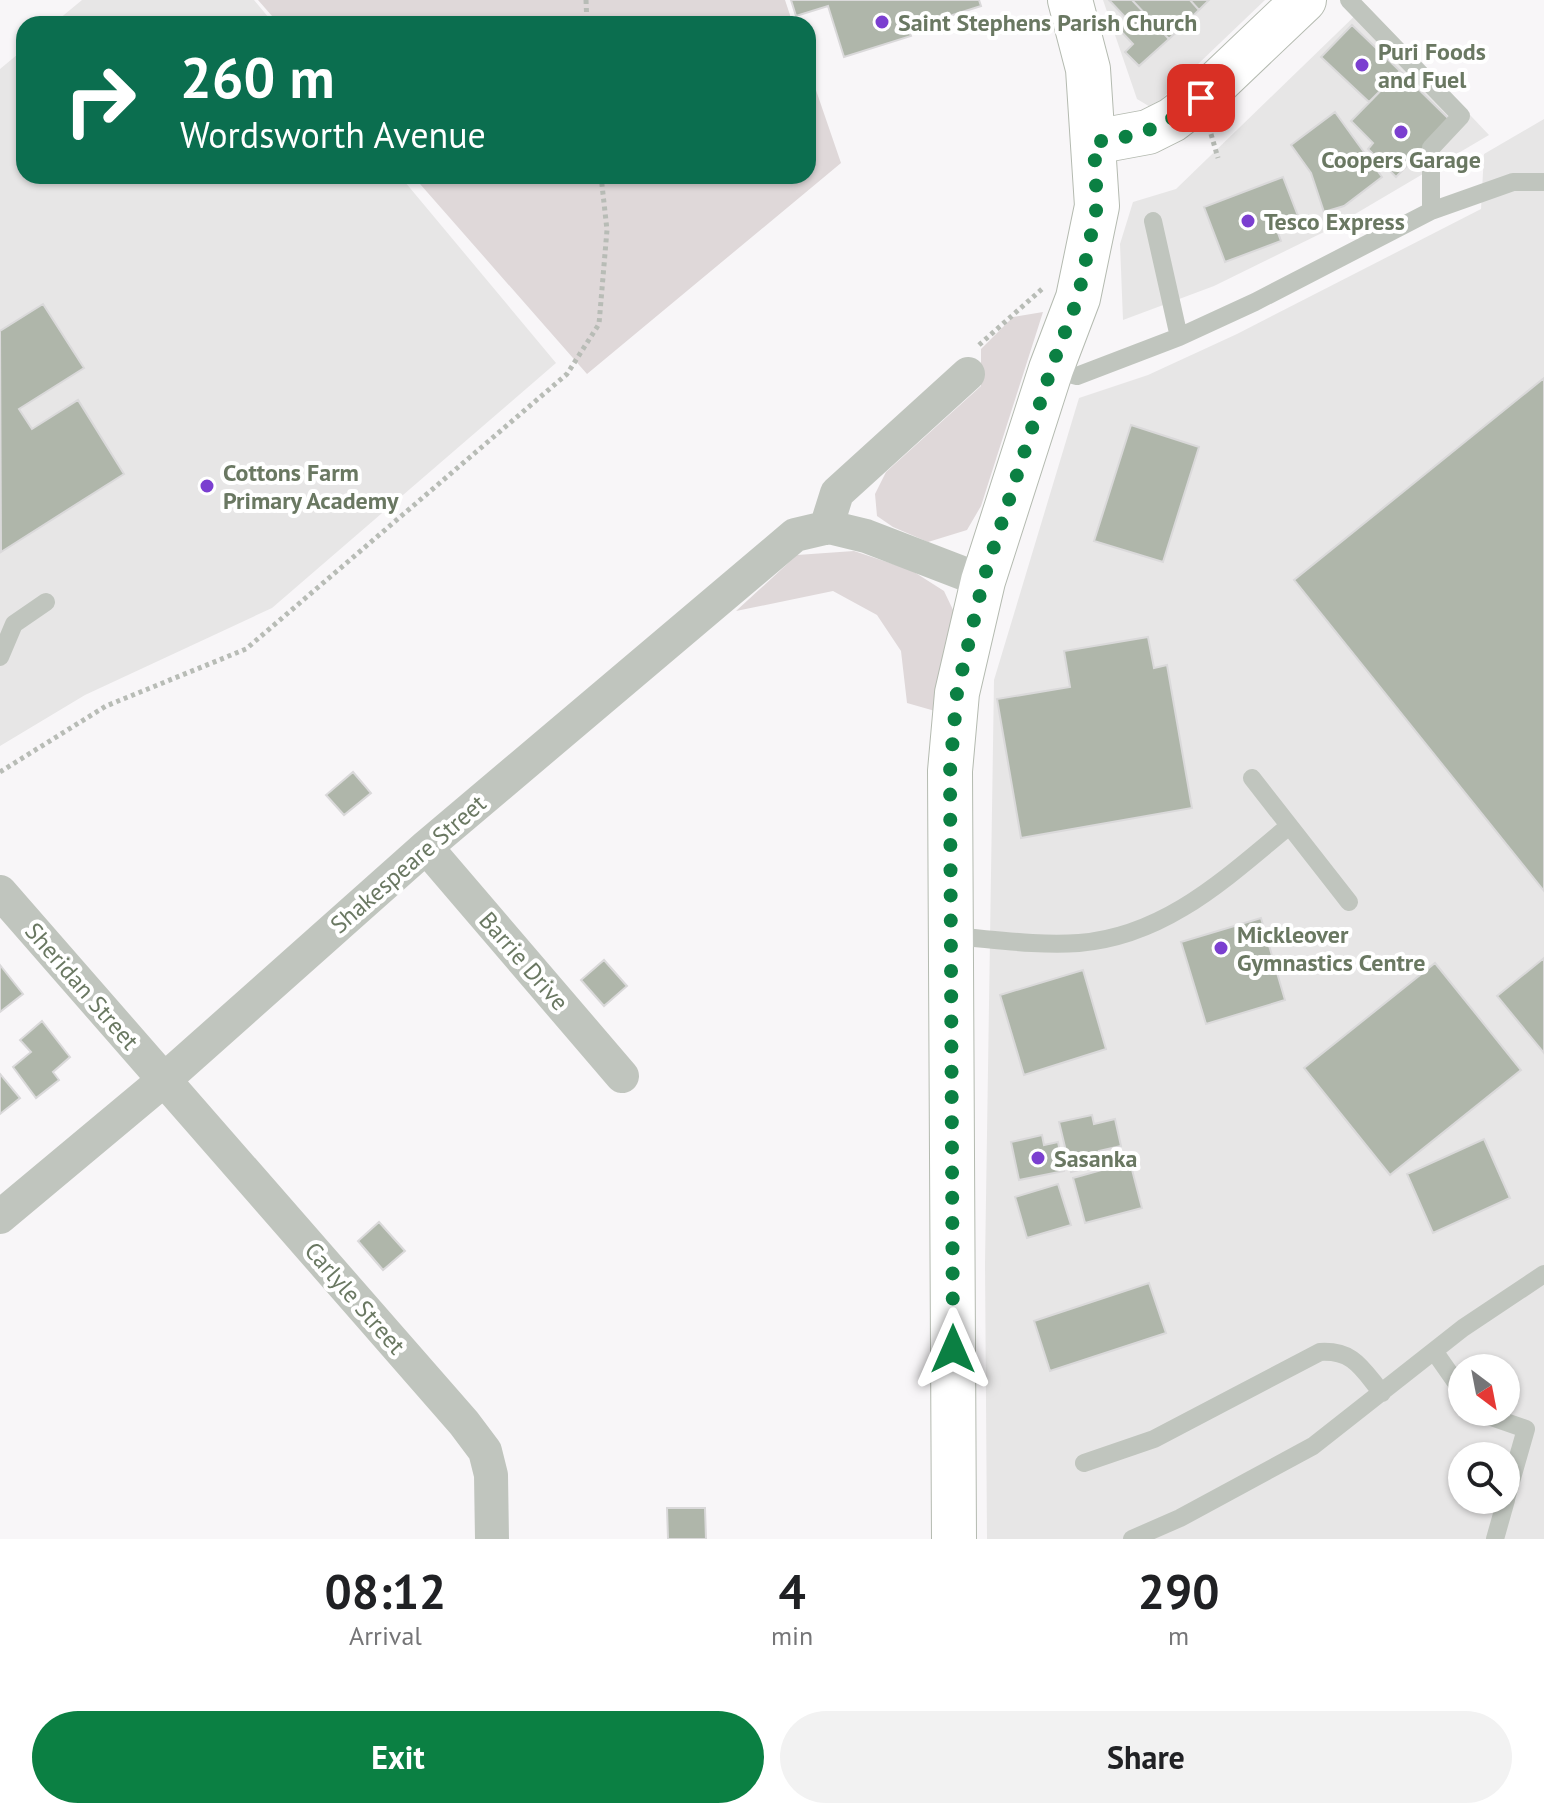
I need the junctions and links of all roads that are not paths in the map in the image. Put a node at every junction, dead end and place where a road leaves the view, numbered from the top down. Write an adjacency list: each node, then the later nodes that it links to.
1 (1070, 0): 4 (street)
2 (1304, 0): 4 (street)
3 (1349, 0): 6 (lane)
4 (1094, 142): 9 (street)
5 (1544, 182): 6 (lane)
6 (1431, 211): 8 (lane)
7 (1153, 221): 8 (lane)
8 (1179, 337): 9 (lane)
9 (1051, 369): 12 (street)
10 (968, 374): 11 (street)
11 (826, 528): 12 (street, Shakespeare Street); 17 (street, Shakespeare Street)
12 (983, 581): 20 (street)
13 (46, 602): 14 (lane)
14 (0, 657)
15 (1252, 778): 16 (lane)
16 (1289, 826): 19 (lane); 20 (lane)
17 (426, 847): 21 (street, Barrie Drive); 22 (street, Shakespeare Street)
18 (0, 892): 22 (street, Sheridan Street)
19 (1349, 902)
20 (950, 936): 33 (street)
21 (622, 1076)
22 (164, 1080): 23 (street, Shakespeare Street); 32 (street, Carlyle Street)
23 (0, 1217)
24 (1544, 1274): 25 (lane)
25 (1434, 1351): 26 (lane); 27 (lane)
26 (1448, 1371)
27 (1382, 1393): 30 (lane); 34 (lane)
28 (1517, 1426): 29 (lane)
29 (1520, 1450)
30 (1084, 1463)
31 (1502, 1514): 35 (lane)
32 (492, 1539)
33 (954, 1539)
34 (1132, 1539)
35 (1495, 1539)

